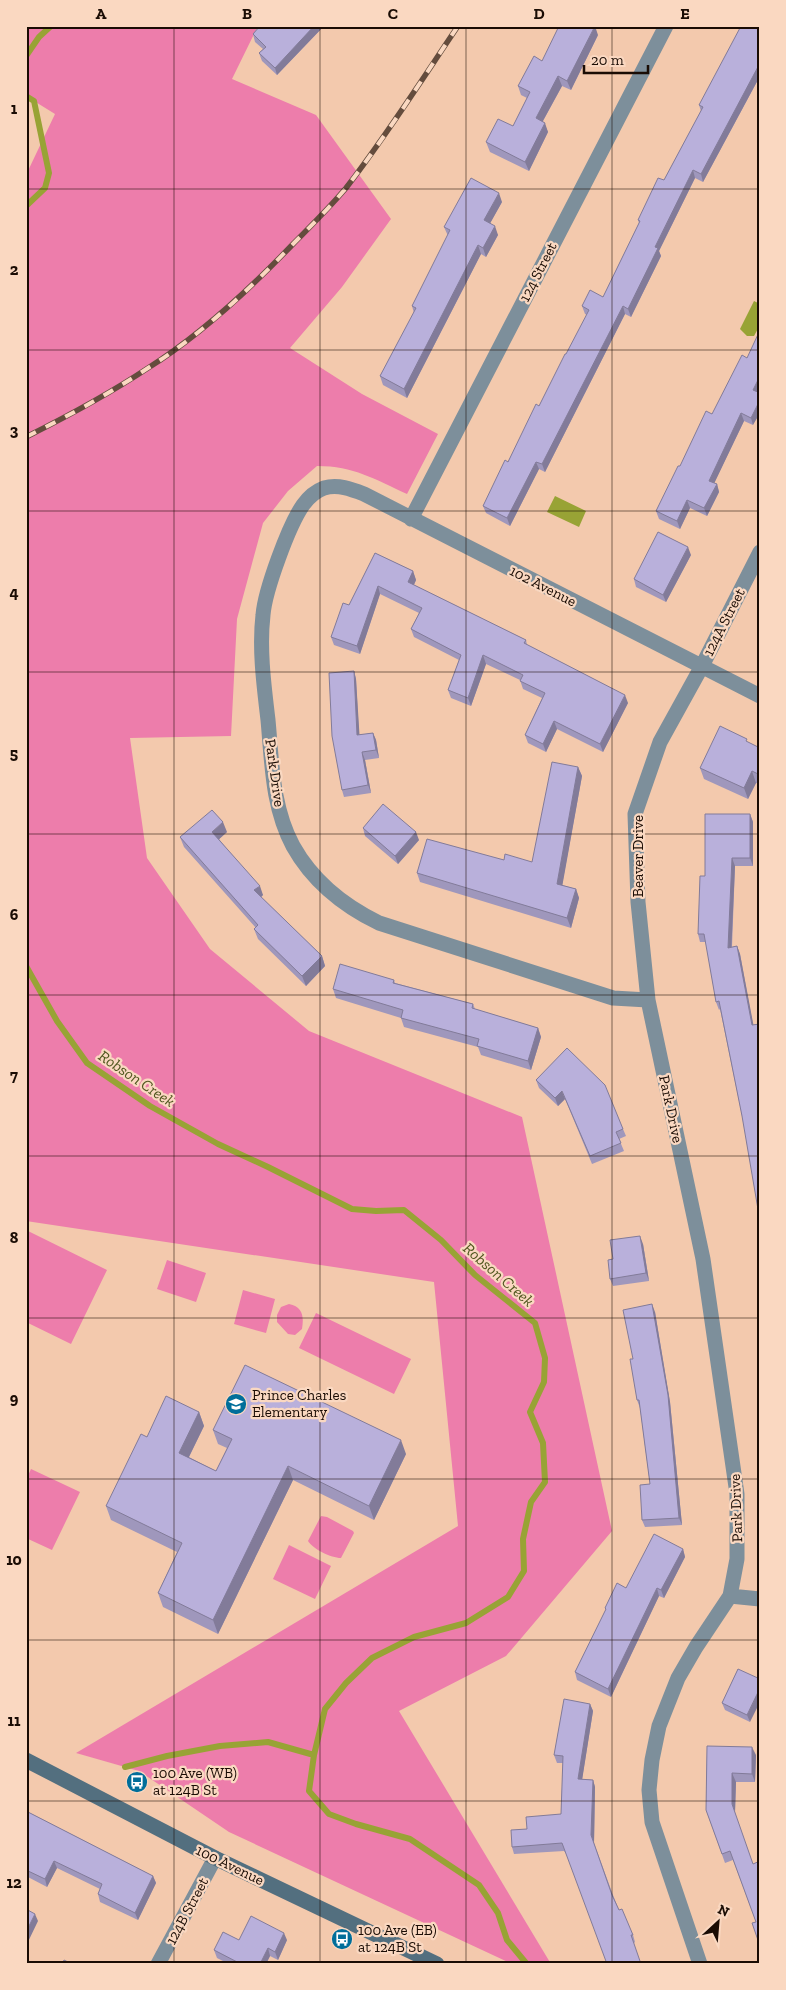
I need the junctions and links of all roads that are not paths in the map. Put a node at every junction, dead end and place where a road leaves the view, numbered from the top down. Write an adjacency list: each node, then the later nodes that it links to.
1 (666, 26): 3 (street, 124 Street)
2 (324, 488): 3 (street, 102 Avenue); 7 (street, Park Drive)
3 (411, 519): 5 (street, 102 Avenue)
4 (760, 552): 5 (street, 124A Street)
5 (702, 666): 6 (street, 102 Avenue); 7 (street, Beaver Drive)
6 (760, 696)
7 (648, 1000): 8 (street, Park Drive)
8 (730, 1596): 9 (street); 14 (street, Park Drive)
9 (760, 1599)
10 (26, 1760): 11 (street, 100 Avenue)
11 (215, 1858): 12 (street, 124B Street); 13 (street, 100 Avenue)
12 (158, 1964)
13 (437, 1964)
14 (700, 1964)

